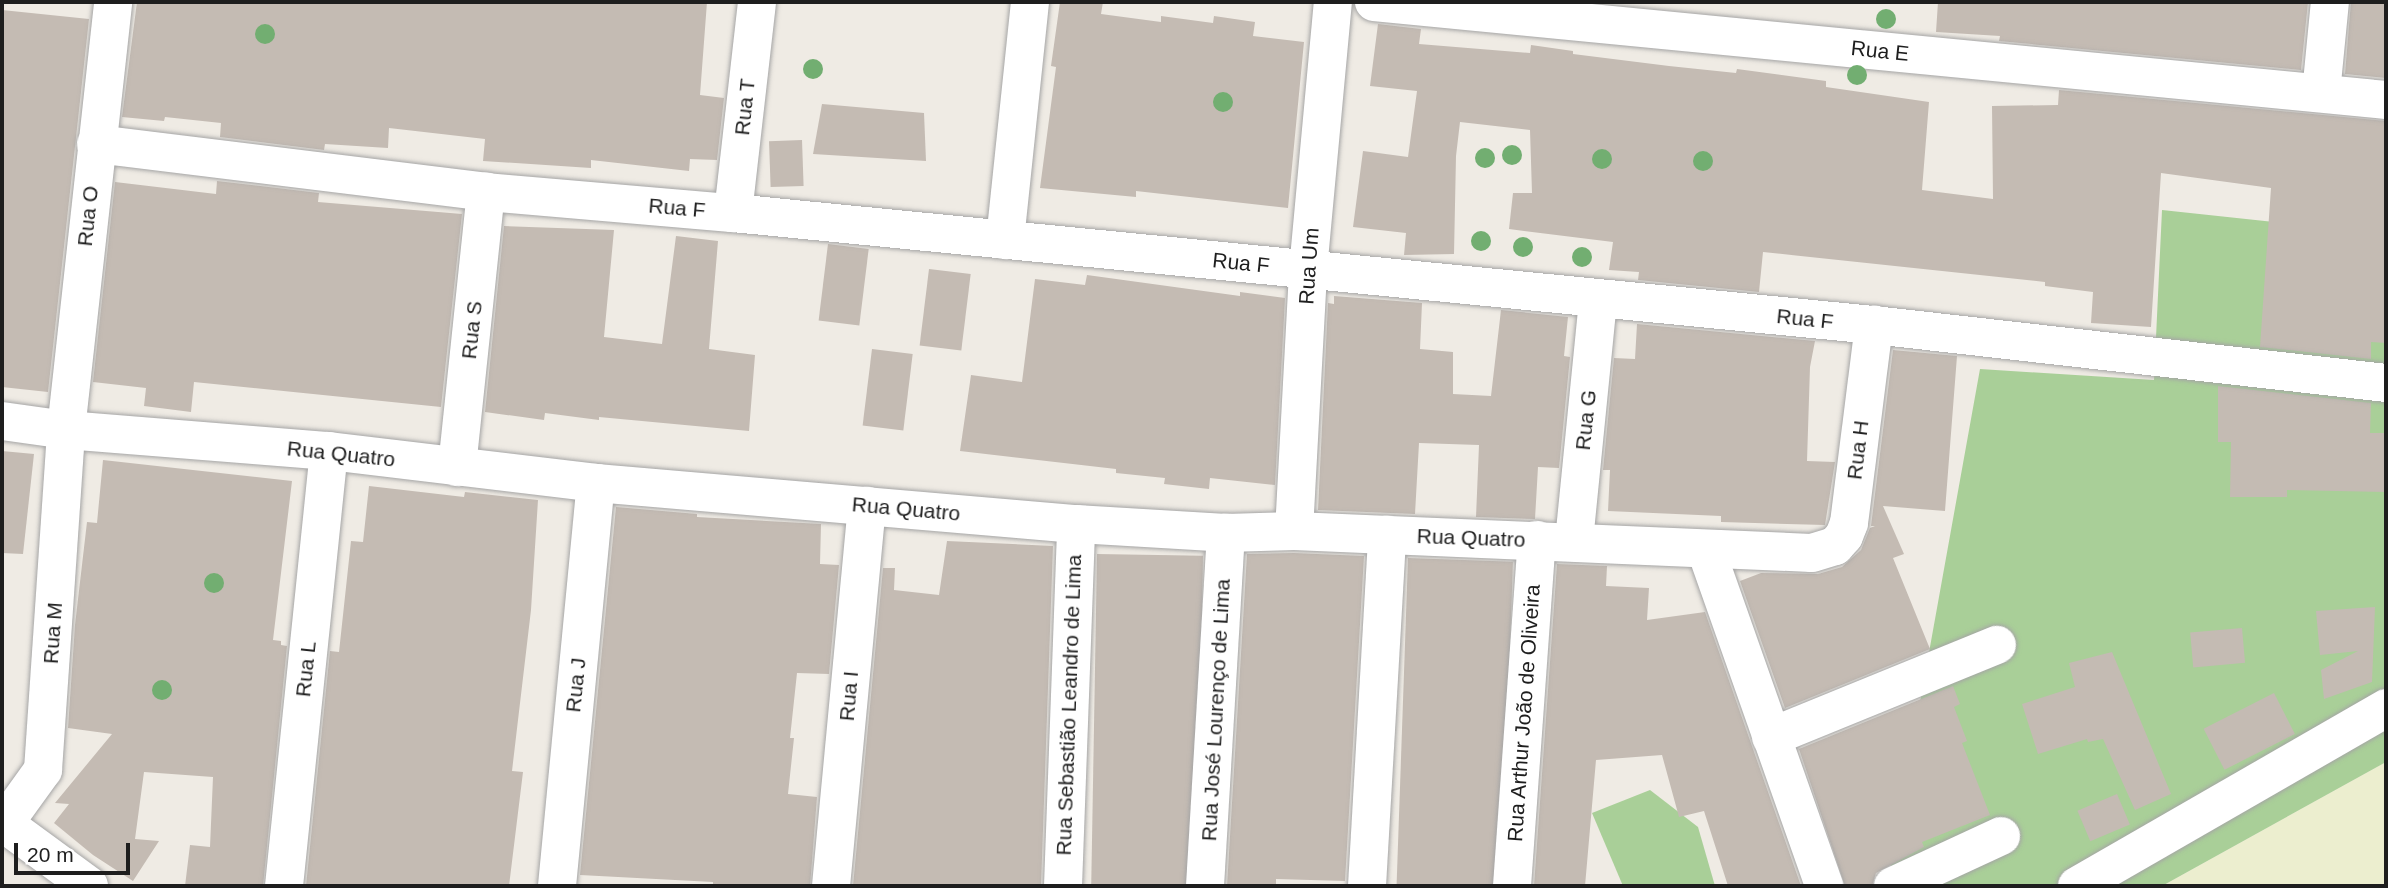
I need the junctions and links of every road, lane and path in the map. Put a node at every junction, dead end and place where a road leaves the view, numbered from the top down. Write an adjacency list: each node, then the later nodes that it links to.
1 (107, 2): 9 (street, Rua O)
2 (757, 2): 11 (street, Rua T)
3 (1030, 2): 12 (street)
4 (1333, 2): 13 (street, Rua Um)
5 (1374, 2): 7 (street, Rua E)
6 (2330, 2): 7 (street)
7 (2321, 93): 8 (street, Rua E)
8 (2386, 100)
9 (96, 144): 10 (street, Rua F); 18 (street, Rua O)
10 (486, 192): 11 (street, Rua F); 20 (street, Rua S)
11 (733, 213): 12 (street, Rua F)
12 (1005, 240): 13 (street, Rua F)
13 (1308, 270): 14 (street, Rua F); 24 (street, Rua Um)
14 (1598, 299): 15 (street, Rua F); 27 (street, Rua G)
15 (1874, 326): 16 (street, Rua F); 29 (street, Rua H)
16 (2386, 383)
17 (2, 421): 18 (street, Rua Quatro)
18 (66, 430): 19 (street, Rua Quatro); 33 (street, Rua M)
19 (329, 451): 20 (street, Rua Quatro); 36 (street, Rua L)
20 (457, 467): 21 (street, Rua Quatro)
21 (596, 483): 22 (street, Rua Quatro); 37 (street, Rua J)
22 (867, 506): 23 (street, Rua Quatro); 38 (street, Rua I)
23 (1076, 524): 25 (street, Rua Quatro); 39 (street, Rua Sebastião Leandro de Lima)
24 (1293, 531): 25 (street, Rua Quatro); 26 (street, Rua Quatro)
25 (1226, 533): 40 (street, Rua José Lourenço de Lima)
26 (1387, 535): 27 (street, Rua Quatro); 41 (street)
27 (1555, 540): 28 (street, Rua Quatro); 42 (street, Rua Arthur João de Oliveira)
28 (1706, 550): 29 (street, Rua Quatro); 32 (street)
29 (1812, 553)
30 (1997, 645): 32 (street)
31 (2386, 708): 45 (street)
32 (1771, 737): 43 (street)
33 (3, 823): 35 (street)
34 (2001, 836): 44 (street)
35 (89, 886)
36 (284, 886)
37 (557, 886)
38 (831, 886)
39 (1063, 886)
40 (1205, 886)
41 (1367, 886)
42 (1512, 886)
43 (1824, 886)
44 (1894, 886)
45 (2077, 886)

